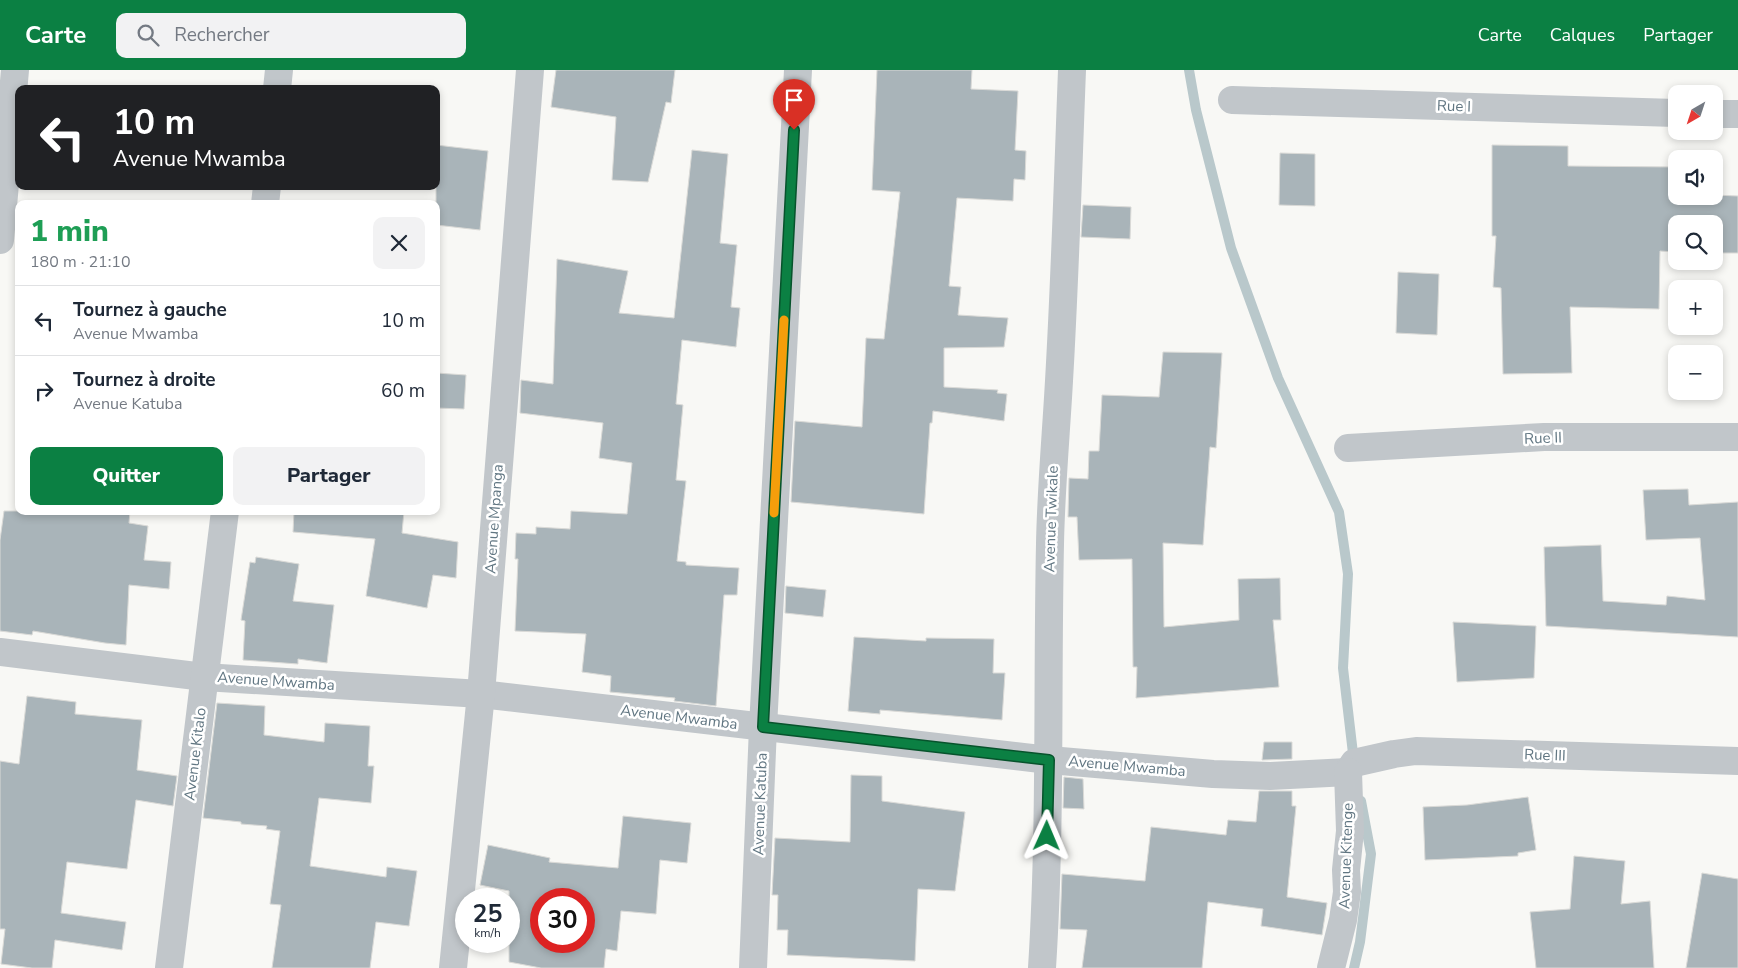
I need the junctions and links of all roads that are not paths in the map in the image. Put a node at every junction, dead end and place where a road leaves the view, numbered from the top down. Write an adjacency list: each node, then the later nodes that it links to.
1 (14, 70): 11 (street)
2 (279, 70): 6 (street)
3 (530, 70): 17 (street, Avenue Mpanga)
4 (798, 70): 18 (street, Avenue Katuba)
5 (1072, 70): 19 (street, Avenue Twikale)
6 (277, 85)
7 (1232, 100): 8 (street, Rue I)
8 (1668, 112)
9 (1723, 114): 10 (street)
10 (1738, 114)
11 (0, 240)
12 (1738, 437): 13 (street, Rue II)
13 (1348, 448)
14 (224, 515): 16 (street, Avenue Kitalo)
15 (0, 652): 16 (street, Avenue Mwamba)
16 (204, 677): 17 (street, Avenue Mwamba); 22 (street, Avenue Kitalo)
17 (480, 694): 18 (street, Avenue Mwamba); 23 (street, Avenue Mpanga)
18 (763, 727): 19 (street, Avenue Mwamba); 24 (street, Avenue Katuba)
19 (1049, 760): 21 (street, Avenue Mwamba); 25 (street, Avenue Twikale)
20 (1738, 762): 21 (street, Rue III)
21 (1351, 768): 26 (street, Avenue Kitenge)
22 (169, 968)
23 (453, 968)
24 (753, 968)
25 (1042, 968)
26 (1331, 968)

